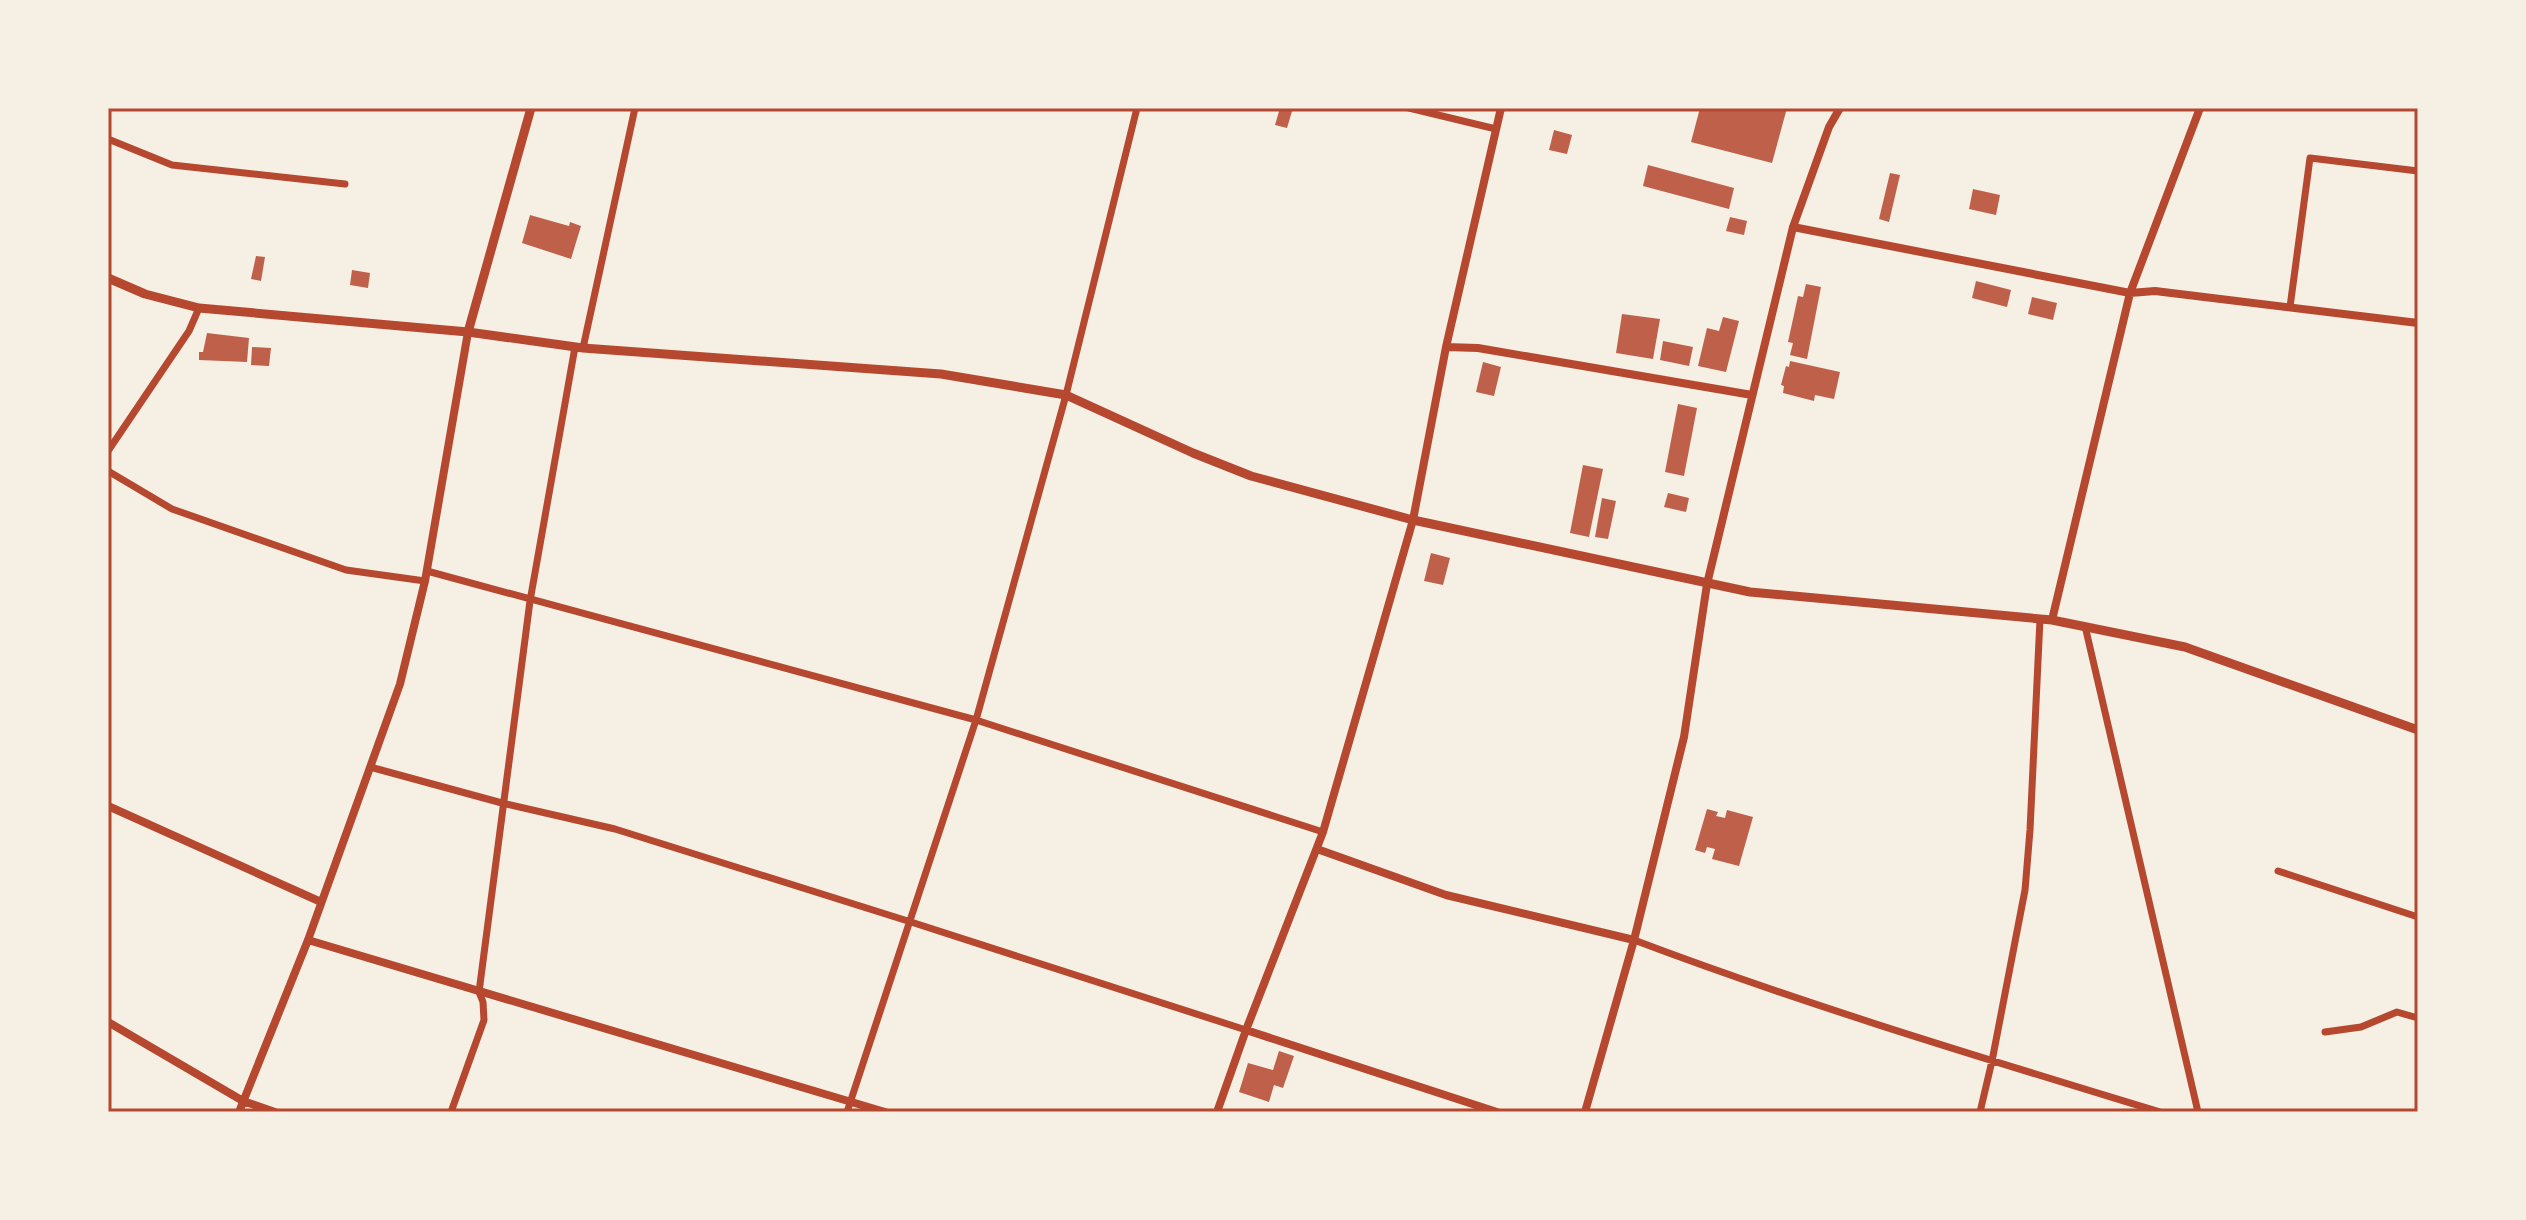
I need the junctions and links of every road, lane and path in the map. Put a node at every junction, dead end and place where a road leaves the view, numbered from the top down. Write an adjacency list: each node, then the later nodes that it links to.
1 (531, 108): 18 (main road)
2 (635, 108): 20 (street)
3 (1137, 108): 21 (street)
4 (1409, 108): 8 (street)
5 (1501, 108): 8 (street)
6 (1840, 108): 12 (street)
7 (2200, 108): 14 (street)
8 (1496, 129): 19 (street)
9 (108, 139): 11 (street)
10 (2418, 171): 15 (street)
11 (345, 184)
12 (1793, 227): 14 (street); 22 (street)
13 (108, 278): 16 (main road)
14 (2130, 293): 15 (street); 30 (street)
15 (2290, 307): 17 (street)
16 (199, 308): 18 (main road); 23 (street)
17 (2418, 323)
18 (468, 332): 20 (main road); 26 (street)
19 (1446, 347): 22 (street); 25 (street)
20 (579, 348): 21 (main road); 28 (street)
21 (1066, 395): 25 (main road); 32 (street)
22 (1752, 395): 27 (street)
23 (108, 451)
24 (108, 471): 26 (street)
25 (1413, 520): 27 (main road); 37 (street)
26 (426, 576): 28 (street); 34 (street)
27 (1707, 584): 29 (main road); 44 (street)
28 (530, 601): 32 (street); 35 (street)
29 (2040, 619): 30 (main road); 50 (street)
30 (2052, 620): 31 (main road)
31 (2085, 626): 33 (main road); 63 (street)
32 (976, 720): 37 (street); 42 (street)
33 (2418, 730)
34 (370, 767): 35 (street); 40 (street)
35 (502, 803): 42 (street); 45 (street)
36 (108, 806): 40 (street)
37 (1323, 832): 38 (street)
38 (1317, 849): 44 (street); 48 (street)
39 (2278, 871): 41 (street)
40 (321, 902): 43 (street)
41 (2418, 917)
42 (911, 922): 48 (street); 52 (street)
43 (308, 940): 45 (street); 51 (street)
44 (1634, 940): 50 (street); 60 (street)
45 (479, 992): 52 (street); 55 (street)
46 (2418, 1018): 49 (street)
47 (108, 1022): 51 (street)
48 (1246, 1030): 58 (street); 59 (street)
49 (2325, 1032)
50 (1992, 1061): 61 (street); 62 (street)
51 (243, 1101): 53 (street); 54 (street)
52 (852, 1101): 56 (street); 57 (street)
53 (239, 1112)
54 (275, 1112)
55 (451, 1112)
56 (847, 1112)
57 (885, 1112)
58 (1217, 1112)
59 (1497, 1112)
60 (1585, 1112)
61 (1980, 1112)
62 (2160, 1112)
63 (2198, 1112)

